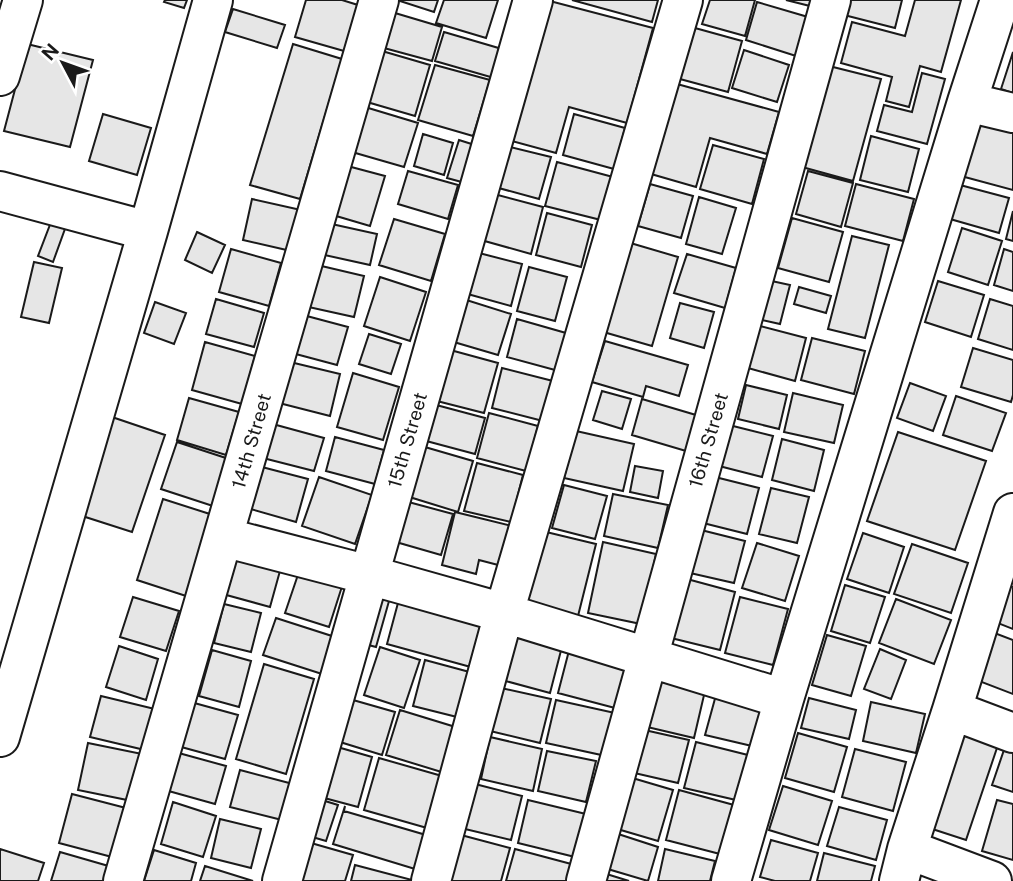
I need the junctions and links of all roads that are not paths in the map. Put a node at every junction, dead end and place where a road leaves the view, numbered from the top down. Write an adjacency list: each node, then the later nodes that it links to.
1 (23, 0): 8 (street)
2 (213, 0): 12 (street)
3 (379, 0): 14 (street, 14th Street)
4 (533, 0): 15 (street, 15th Street)
5 (683, 0): 17 (street)
6 (831, 0): 18 (street, 16th Street)
7 (1000, 0): 9 (street)
8 (0, 76)
9 (967, 102): 10 (street); 19 (street)
10 (1013, 113)
11 (0, 191): 12 (street)
12 (148, 231): 22 (street)
13 (1013, 513): 16 (street)
14 (223, 537): 15 (street); 24 (street, 14th Street)
15 (369, 575): 17 (street); 25 (street, 15th Street)
16 (1004, 577): 20 (street)
17 (504, 613): 18 (street); 26 (street)
18 (648, 657): 19 (street); 27 (street, 16th Street)
19 (784, 699): 28 (street)
20 (952, 710): 21 (street); 23 (street)
21 (1013, 733)
22 (0, 737)
23 (903, 865): 29 (street)
24 (123, 881)
25 (282, 881)
26 (431, 881)
27 (586, 881)
28 (732, 881)
29 (992, 881)

